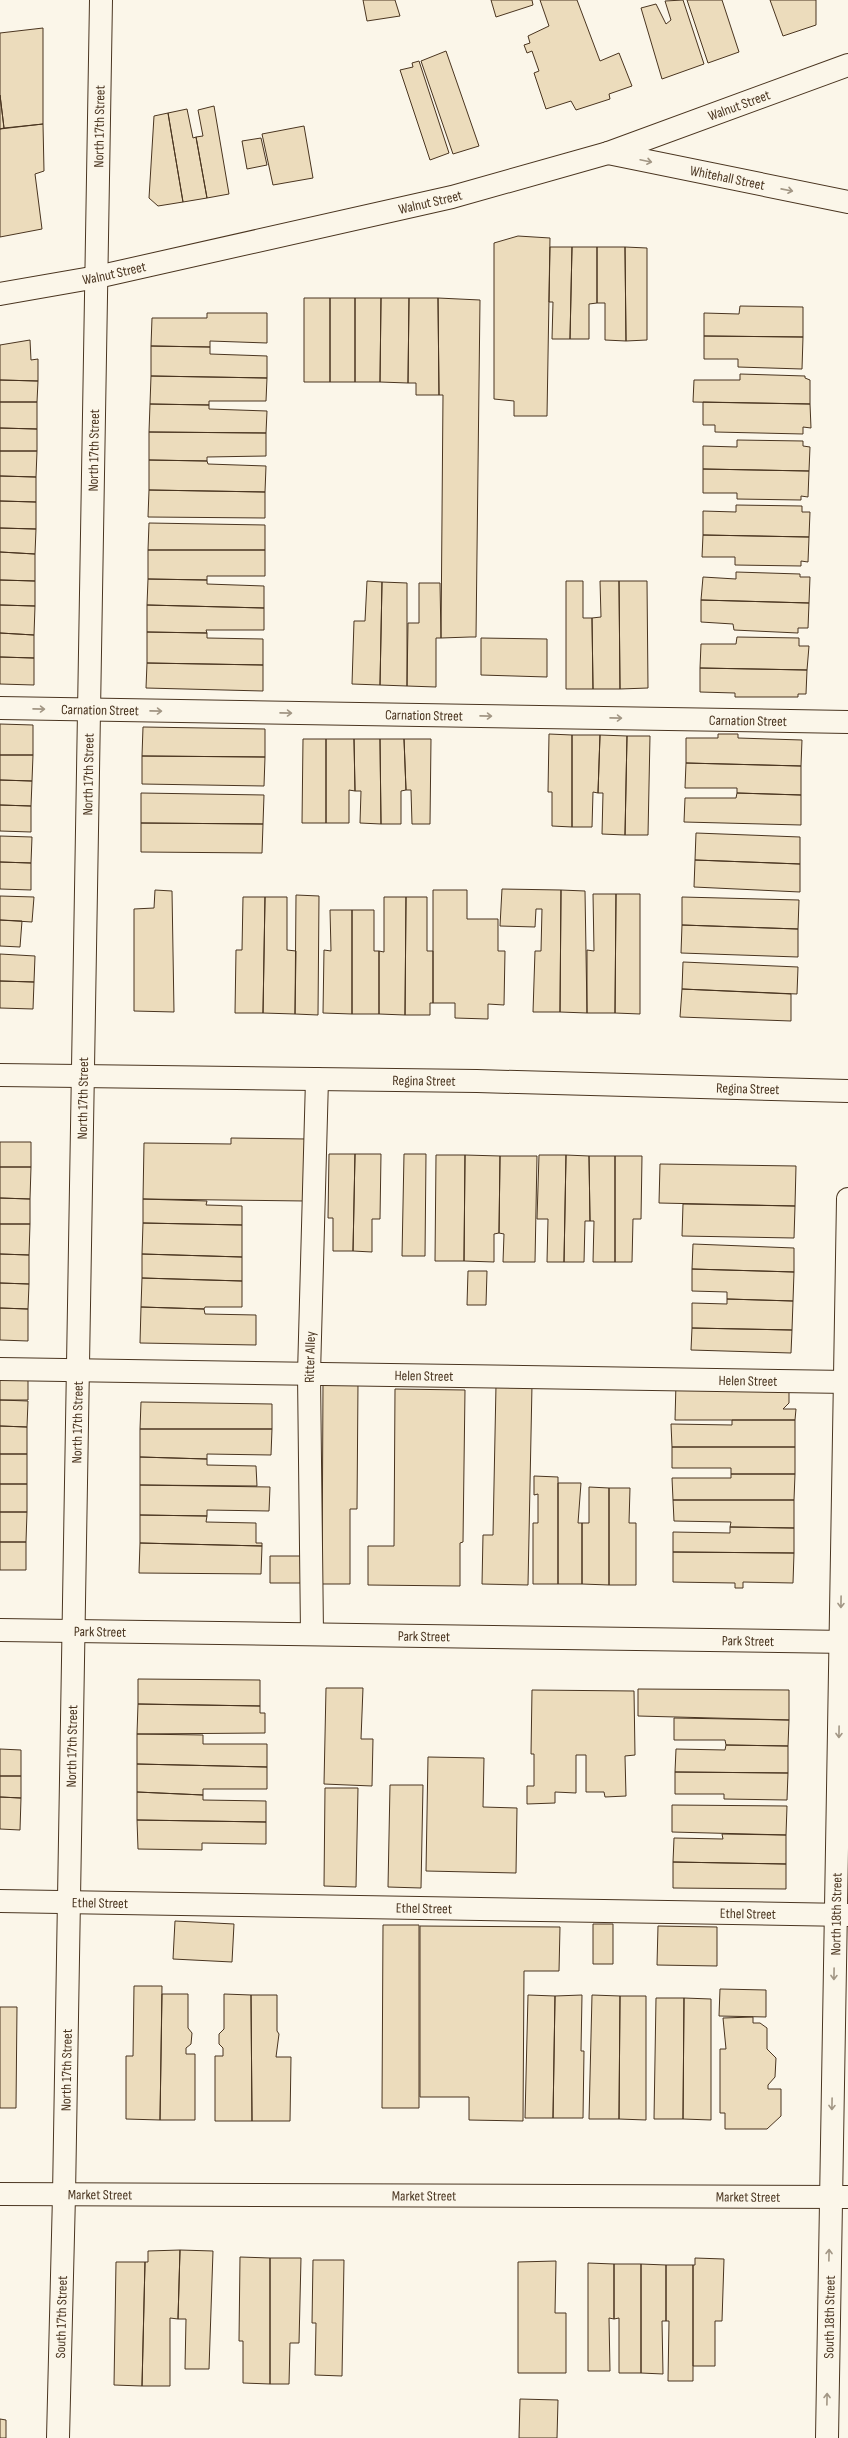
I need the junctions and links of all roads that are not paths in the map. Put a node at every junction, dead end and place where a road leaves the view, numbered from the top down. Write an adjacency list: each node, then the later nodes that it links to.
1 (101, 0): 5 (street, North 17th Street)
2 (848, 65): 3 (street, Walnut Street)
3 (608, 153): 4 (street, Whitehall Street, one-way to 4); 5 (street, Walnut Street)
4 (848, 202)
5 (97, 277): 6 (street, Walnut Street); 8 (street, North 17th Street)
6 (0, 294)
7 (0, 708): 8 (street, Carnation Street, one-way to 8)
8 (89, 710): 9 (street, Carnation Street, one-way to 9); 11 (street, North 17th Street)
9 (848, 722)
10 (0, 1075): 11 (street, Regina Street)
11 (83, 1077): 12 (street, Regina Street); 16 (street, North 17th Street)
12 (317, 1079): 13 (street, Regina Street); 17 (street, Ritter Alley)
13 (848, 1091)
14 (848, 1200): 18 (street, North 18th Street)
15 (0, 1369): 16 (street, Helen Street)
16 (78, 1370): 17 (street, Helen Street); 20 (street, North 17th Street)
17 (309, 1374): 18 (street, Helen Street); 21 (street, Ritter Alley)
18 (846, 1382): 22 (street, North 18th Street, one-way to 22)
19 (0, 1630): 20 (street, Park Street)
20 (74, 1631): 21 (street, Park Street); 24 (street, North 17th Street)
21 (312, 1634): 22 (street, Park Street)
22 (844, 1642): 25 (street, North 18th Street, one-way to 25)
23 (0, 1901): 24 (street, Ethel Street)
24 (69, 1902): 25 (street, Ethel Street); 27 (street, North 17th Street)
25 (842, 1915): 28 (street, North 18th Street, one-way to 28)
26 (0, 2194): 27 (street, Market Street)
27 (64, 2196): 28 (street, Market Street); 29 (street, South 17th Street)
28 (839, 2196): 30 (street, South 18th Street, one-way to 28)
29 (58, 2438)
30 (826, 2438)

